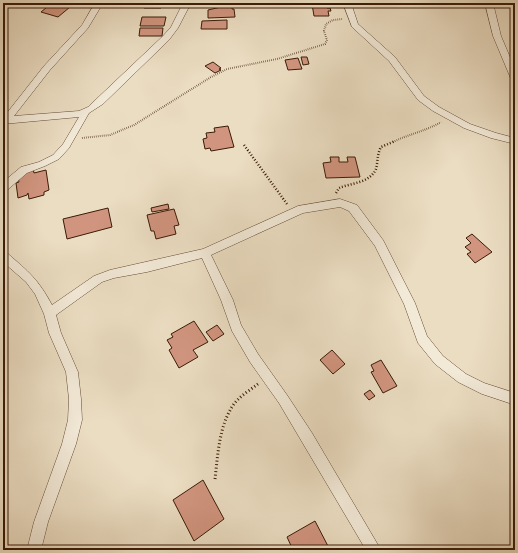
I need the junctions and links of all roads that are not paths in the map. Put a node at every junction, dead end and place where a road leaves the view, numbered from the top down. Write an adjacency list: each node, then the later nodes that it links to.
1 (99, 3): 7 (street)
2 (187, 3): 6 (street)
3 (347, 3): 8 (street)
4 (490, 3): 5 (street)
5 (515, 79)
6 (86, 112): 7 (street); 9 (street)
7 (5, 122)
8 (515, 141)
9 (3, 188)
10 (205, 252): 12 (street); 13 (street); 15 (street)
11 (3, 256): 12 (street)
12 (50, 313): 14 (street)
13 (515, 399)
14 (34, 550)
15 (374, 550)

